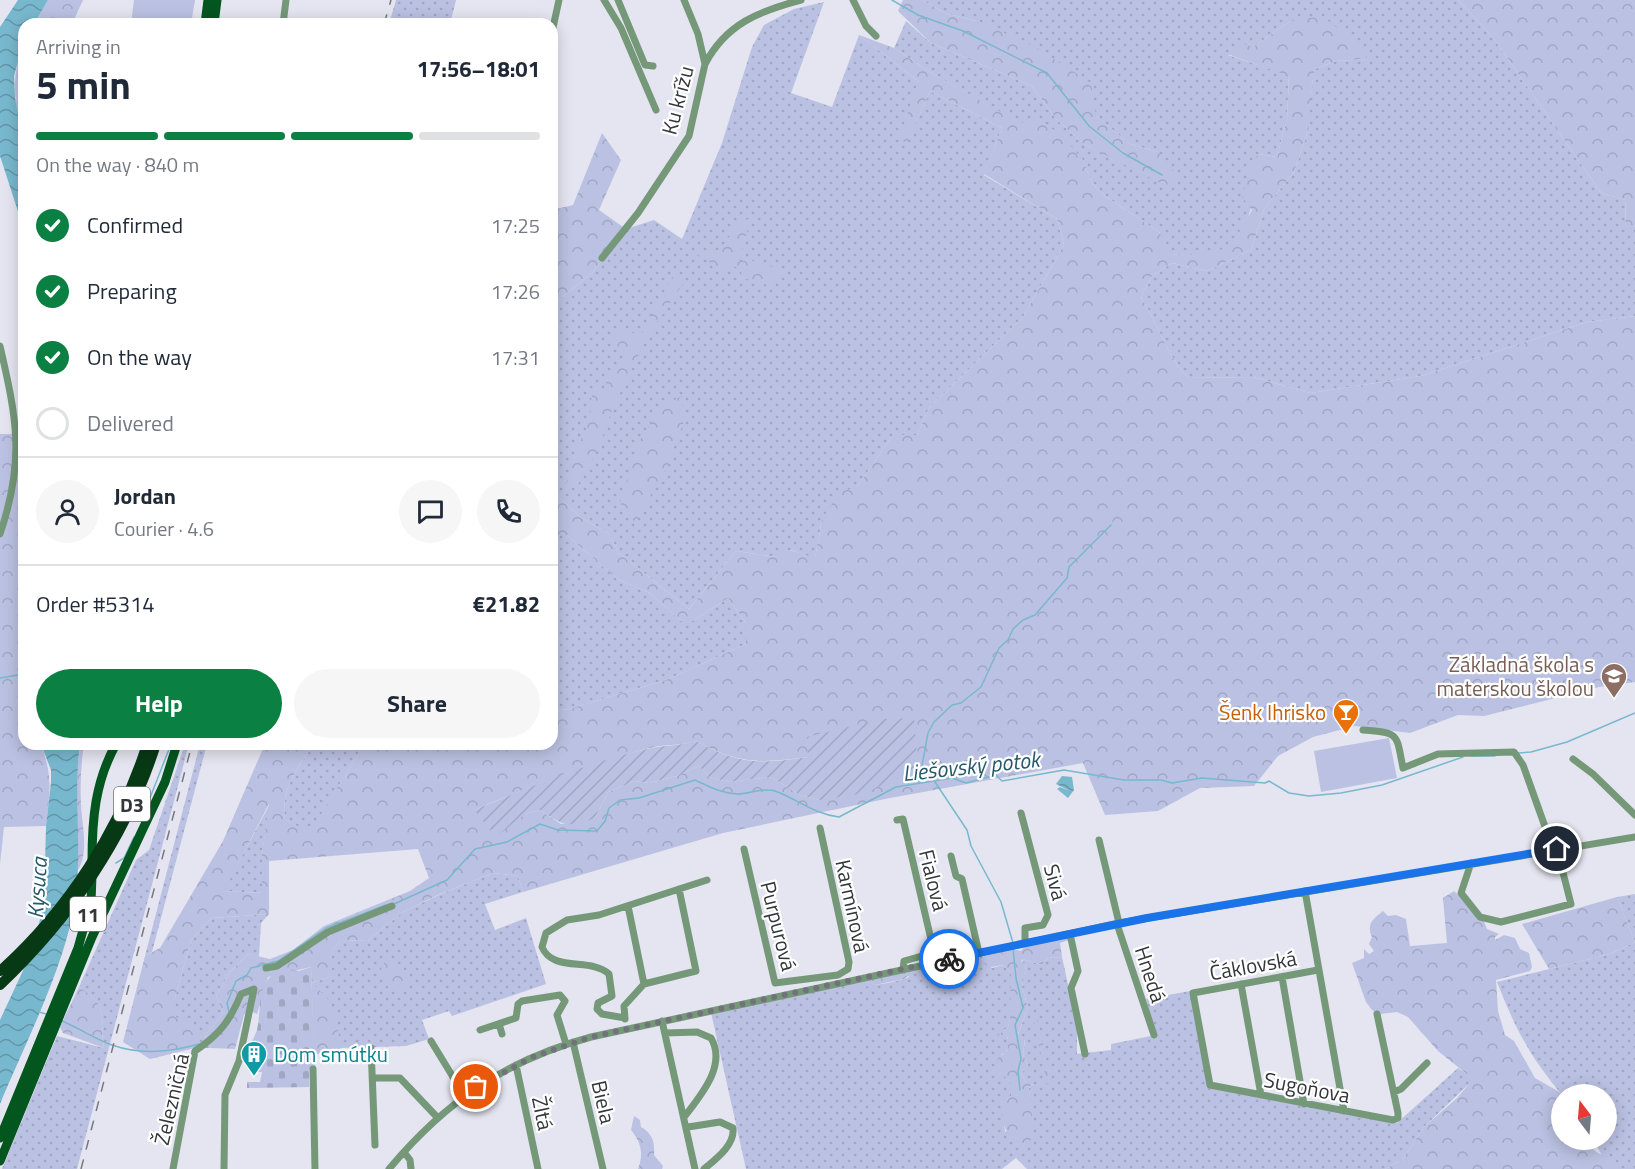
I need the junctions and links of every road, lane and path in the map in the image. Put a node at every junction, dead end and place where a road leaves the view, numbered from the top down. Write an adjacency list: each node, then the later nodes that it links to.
1 (208, 0): 10 (main road)
2 (217, 0): 11 (main road)
3 (286, 0): 12 (street)
4 (559, 0): 13 (street)
5 (604, 0): 17 (street)
6 (618, 0): 16 (street)
7 (684, 0): 15 (street, Ku krížu)
8 (801, 0): 15 (street)
9 (853, 0): 14 (street)
10 (206, 18)
11 (215, 18)
12 (284, 18)
13 (555, 18)
14 (876, 36)
15 (705, 64): 18 (street, Ku krížu)
16 (653, 66)
17 (656, 110)
18 (602, 258)
19 (0, 346): 20 (street)
20 (0, 534)
21 (1364, 730): 36 (street)
22 (110, 750): 27 (street)
23 (113, 750): 27 (main road)
24 (145, 750): 51 (highway, D3)
25 (154, 750): 56 (highway, D3)
26 (176, 750): 59 (main road, 11)
27 (108, 759): 59 (main road, 11)
28 (1573, 759): 30 (street)
29 (1021, 813): 46 (street, Sivá)
30 (1635, 815)
31 (897, 820): 49 (street, Fialová)
32 (820, 828): 53 (street, Karmínová)
33 (1635, 837): 36 (street)
34 (1098, 840): 44 (street, Hnedá)
35 (744, 849): 53 (street, Purpurová)
36 (1555, 849): 38 (street); 38 (street)
37 (951, 856): 47 (street)
38 (1471, 863): 41 (street)
39 (707, 880): 40 (street)
40 (680, 889): 43 (street); 54 (street)
41 (1305, 891): 44 (street); 50 (street)
42 (392, 906): 48 (street)
43 (628, 906): 54 (street); 60 (street)
44 (1119, 923): 45 (street); 67 (street, Hnedá)
45 (1070, 934): 46 (street); 71 (street)
46 (1025, 943): 47 (street)
47 (979, 953): 49 (street)
48 (266, 968)
49 (903, 969): 57 (street)
50 (1318, 970): 52 (street, Čáklovská); 81 (street)
51 (0, 971)
52 (1282, 977): 55 (street, Čáklovská); 80 (street)
53 (804, 981): 57 (street)
54 (644, 984): 60 (street)
55 (1241, 984): 76 (street, Čáklovská); 79 (street)
56 (0, 985)
57 (806, 990): 61 (street)
58 (1377, 1014): 77 (street)
59 (54, 1018): 85 (main road, 11); 88 (main road, 11)
60 (625, 1018): 63 (street)
61 (662, 1021): 63 (street); 65 (street)
62 (499, 1024): 64 (street); 66 (street); 69 (street, Biela)
63 (628, 1028): 69 (street)
64 (480, 1030)
65 (665, 1033): 82 (street); 82 (street)
66 (502, 1034)
67 (1154, 1035)
68 (431, 1041): 78 (street)
69 (570, 1043): 73 (street); 95 (street, Biela)
70 (371, 1048): 75 (street)
71 (1085, 1054)
72 (1427, 1063): 77 (street)
73 (516, 1065): 78 (street); 94 (street, Žltá)
74 (313, 1069): 91 (street)
75 (373, 1078): 83 (street); 86 (street)
76 (1210, 1085): 79 (street, Sugoňova)
77 (1394, 1092): 81 (street, Sugoňova)
78 (464, 1095): 83 (street)
79 (1261, 1095): 80 (street, Sugoňova)
80 (1304, 1104): 81 (street, Sugoňova)
81 (1344, 1111)
82 (685, 1116): 84 (street)
83 (436, 1117): 87 (street)
84 (688, 1127): 96 (street); 97 (street)
85 (0, 1138)
86 (375, 1145)
87 (404, 1152): 92 (street); 93 (street)
88 (0, 1161)
89 (172, 1169): 90 (street, Železničná)
90 (224, 1169)
91 (315, 1169)
92 (389, 1169)
93 (411, 1169)
94 (538, 1169)
95 (603, 1169)
96 (695, 1169)
97 (704, 1169)

